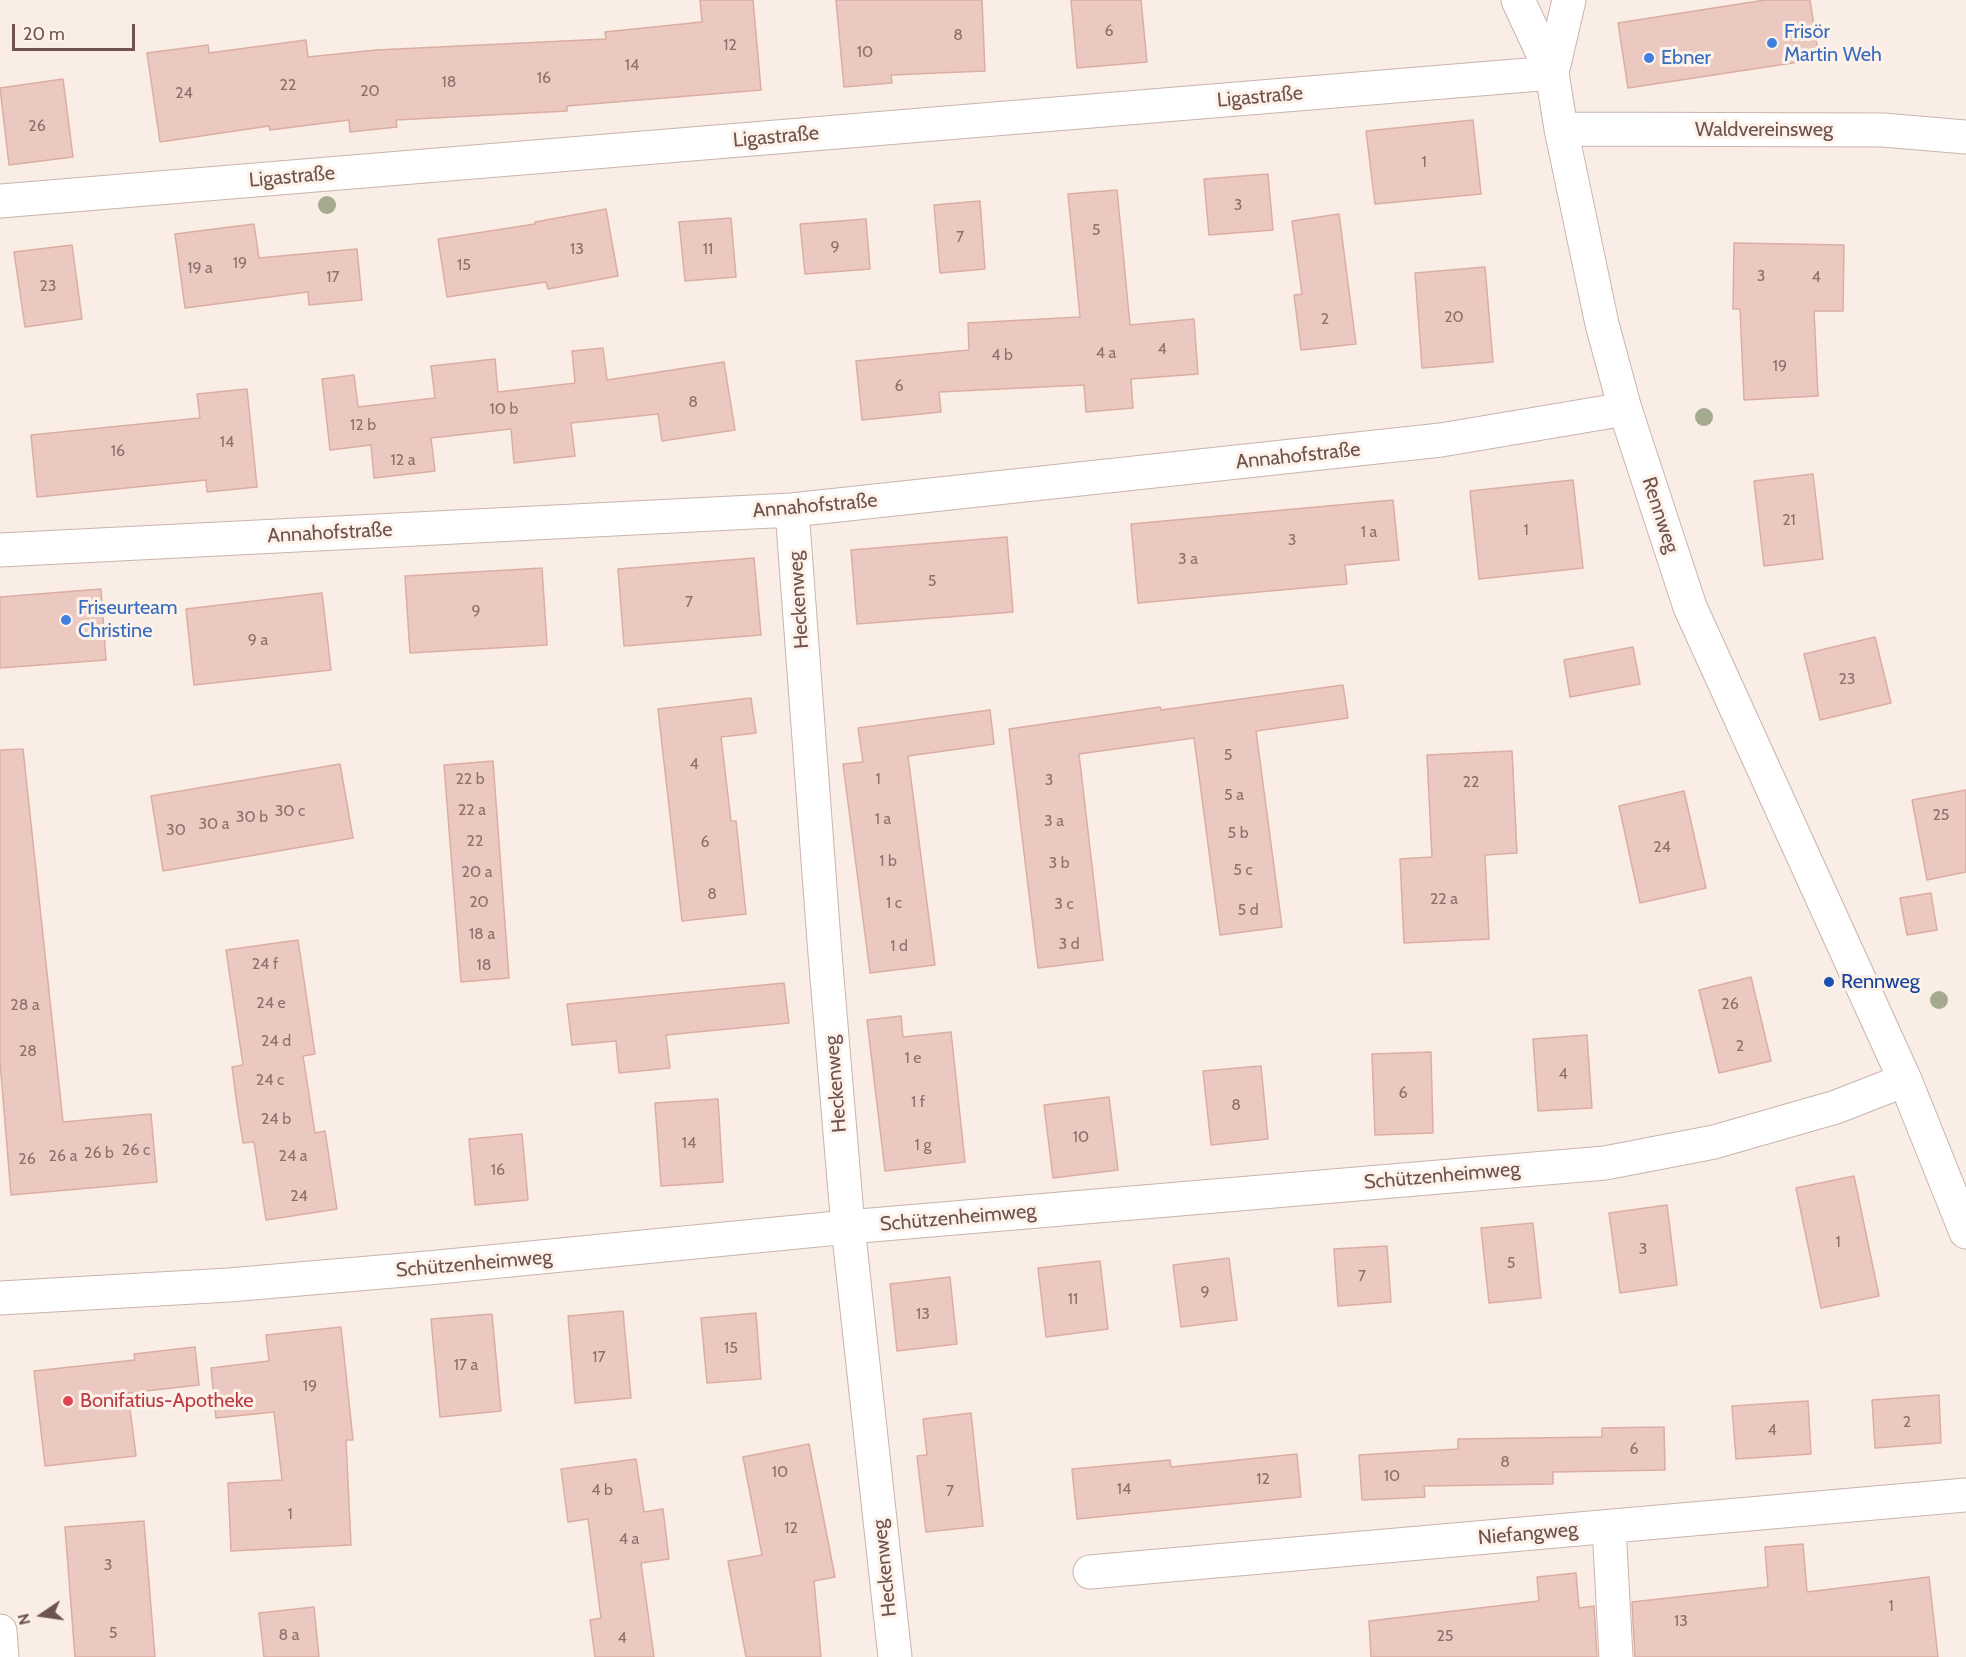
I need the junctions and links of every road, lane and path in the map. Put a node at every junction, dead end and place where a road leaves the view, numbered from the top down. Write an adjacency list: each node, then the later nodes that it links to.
1 (1518, 0): 3 (street, Rennweg)
2 (1569, 0): 3 (street, Rennweg)
3 (1552, 73): 4 (street, Rennweg); 6 (street, Ligastraße)
4 (1561, 129): 5 (street, Waldvereinsweg); 7 (street, Rennweg)
5 (1966, 137)
6 (0, 201)
7 (1624, 409): 8 (street, Annahofstraße); 10 (street, Rennweg)
8 (792, 510): 9 (street, Annahofstraße); 11 (street, Heckenweg)
9 (0, 550)
10 (1905, 1080): 11 (street, Schützenheimweg); 12 (street, Rennweg)
11 (848, 1227): 13 (street, Schützenheimweg); 19 (street, Heckenweg)
12 (1966, 1232)
13 (0, 1298)
14 (1966, 1495): 15 (street, Niefangweg)
15 (1609, 1527): 16 (street, Niefangweg); 20 (street)
16 (1090, 1572)
17 (0, 1631): 18 (street)
18 (2, 1657)
19 (895, 1657)
20 (1616, 1657)

